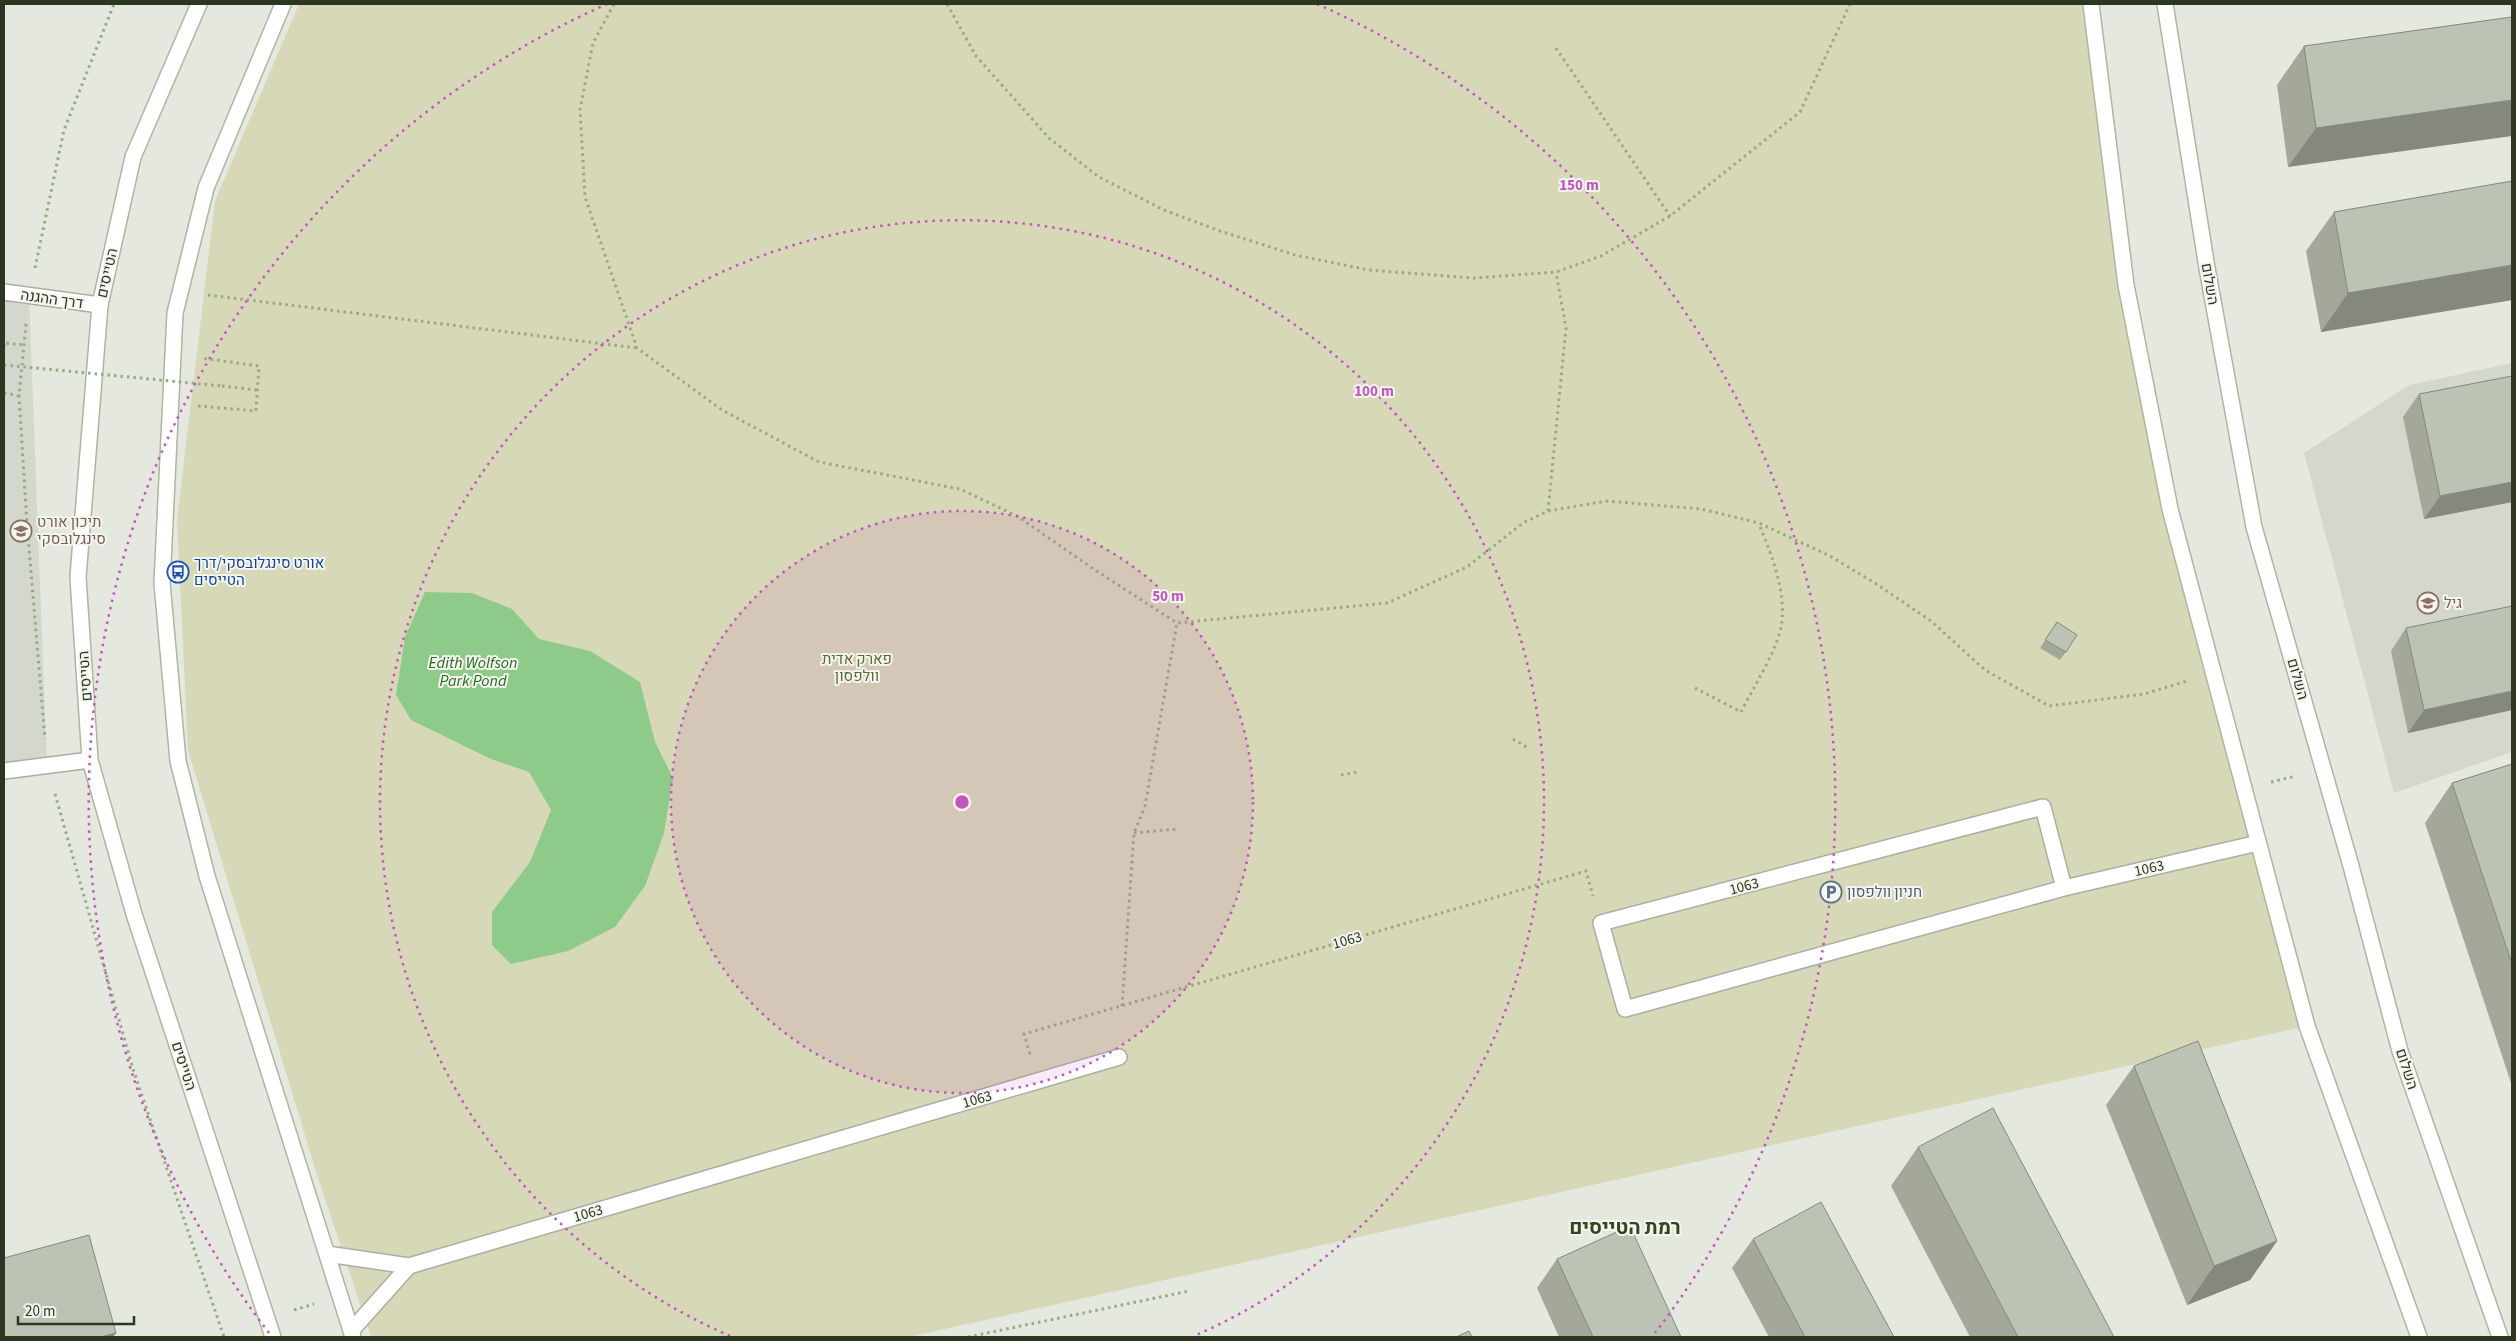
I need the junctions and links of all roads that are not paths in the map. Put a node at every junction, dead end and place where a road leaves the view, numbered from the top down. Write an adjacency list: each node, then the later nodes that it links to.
1 (199, 4): 6 (main road, הטייסים)
2 (283, 4): 12 (main road)
3 (2091, 4): 9 (main road)
4 (2165, 4): 17 (main road, השלום)
5 (4, 292): 6 (main road, דרך ההגנה)
6 (100, 305): 7 (main road, הטייסים)
7 (90, 760): 8 (main road); 15 (main road, הטייסים)
8 (4, 771)
9 (2258, 843): 10 (main road, 1063); 16 (main road)
10 (2064, 888): 10 (main road, 1063)
11 (1119, 1057): 13 (main road, 1063)
12 (327, 1254): 13 (main road, 1063); 14 (main road)
13 (409, 1266): 14 (main road)
14 (352, 1334)
15 (273, 1337)
16 (2419, 1337)
17 (2500, 1337)

